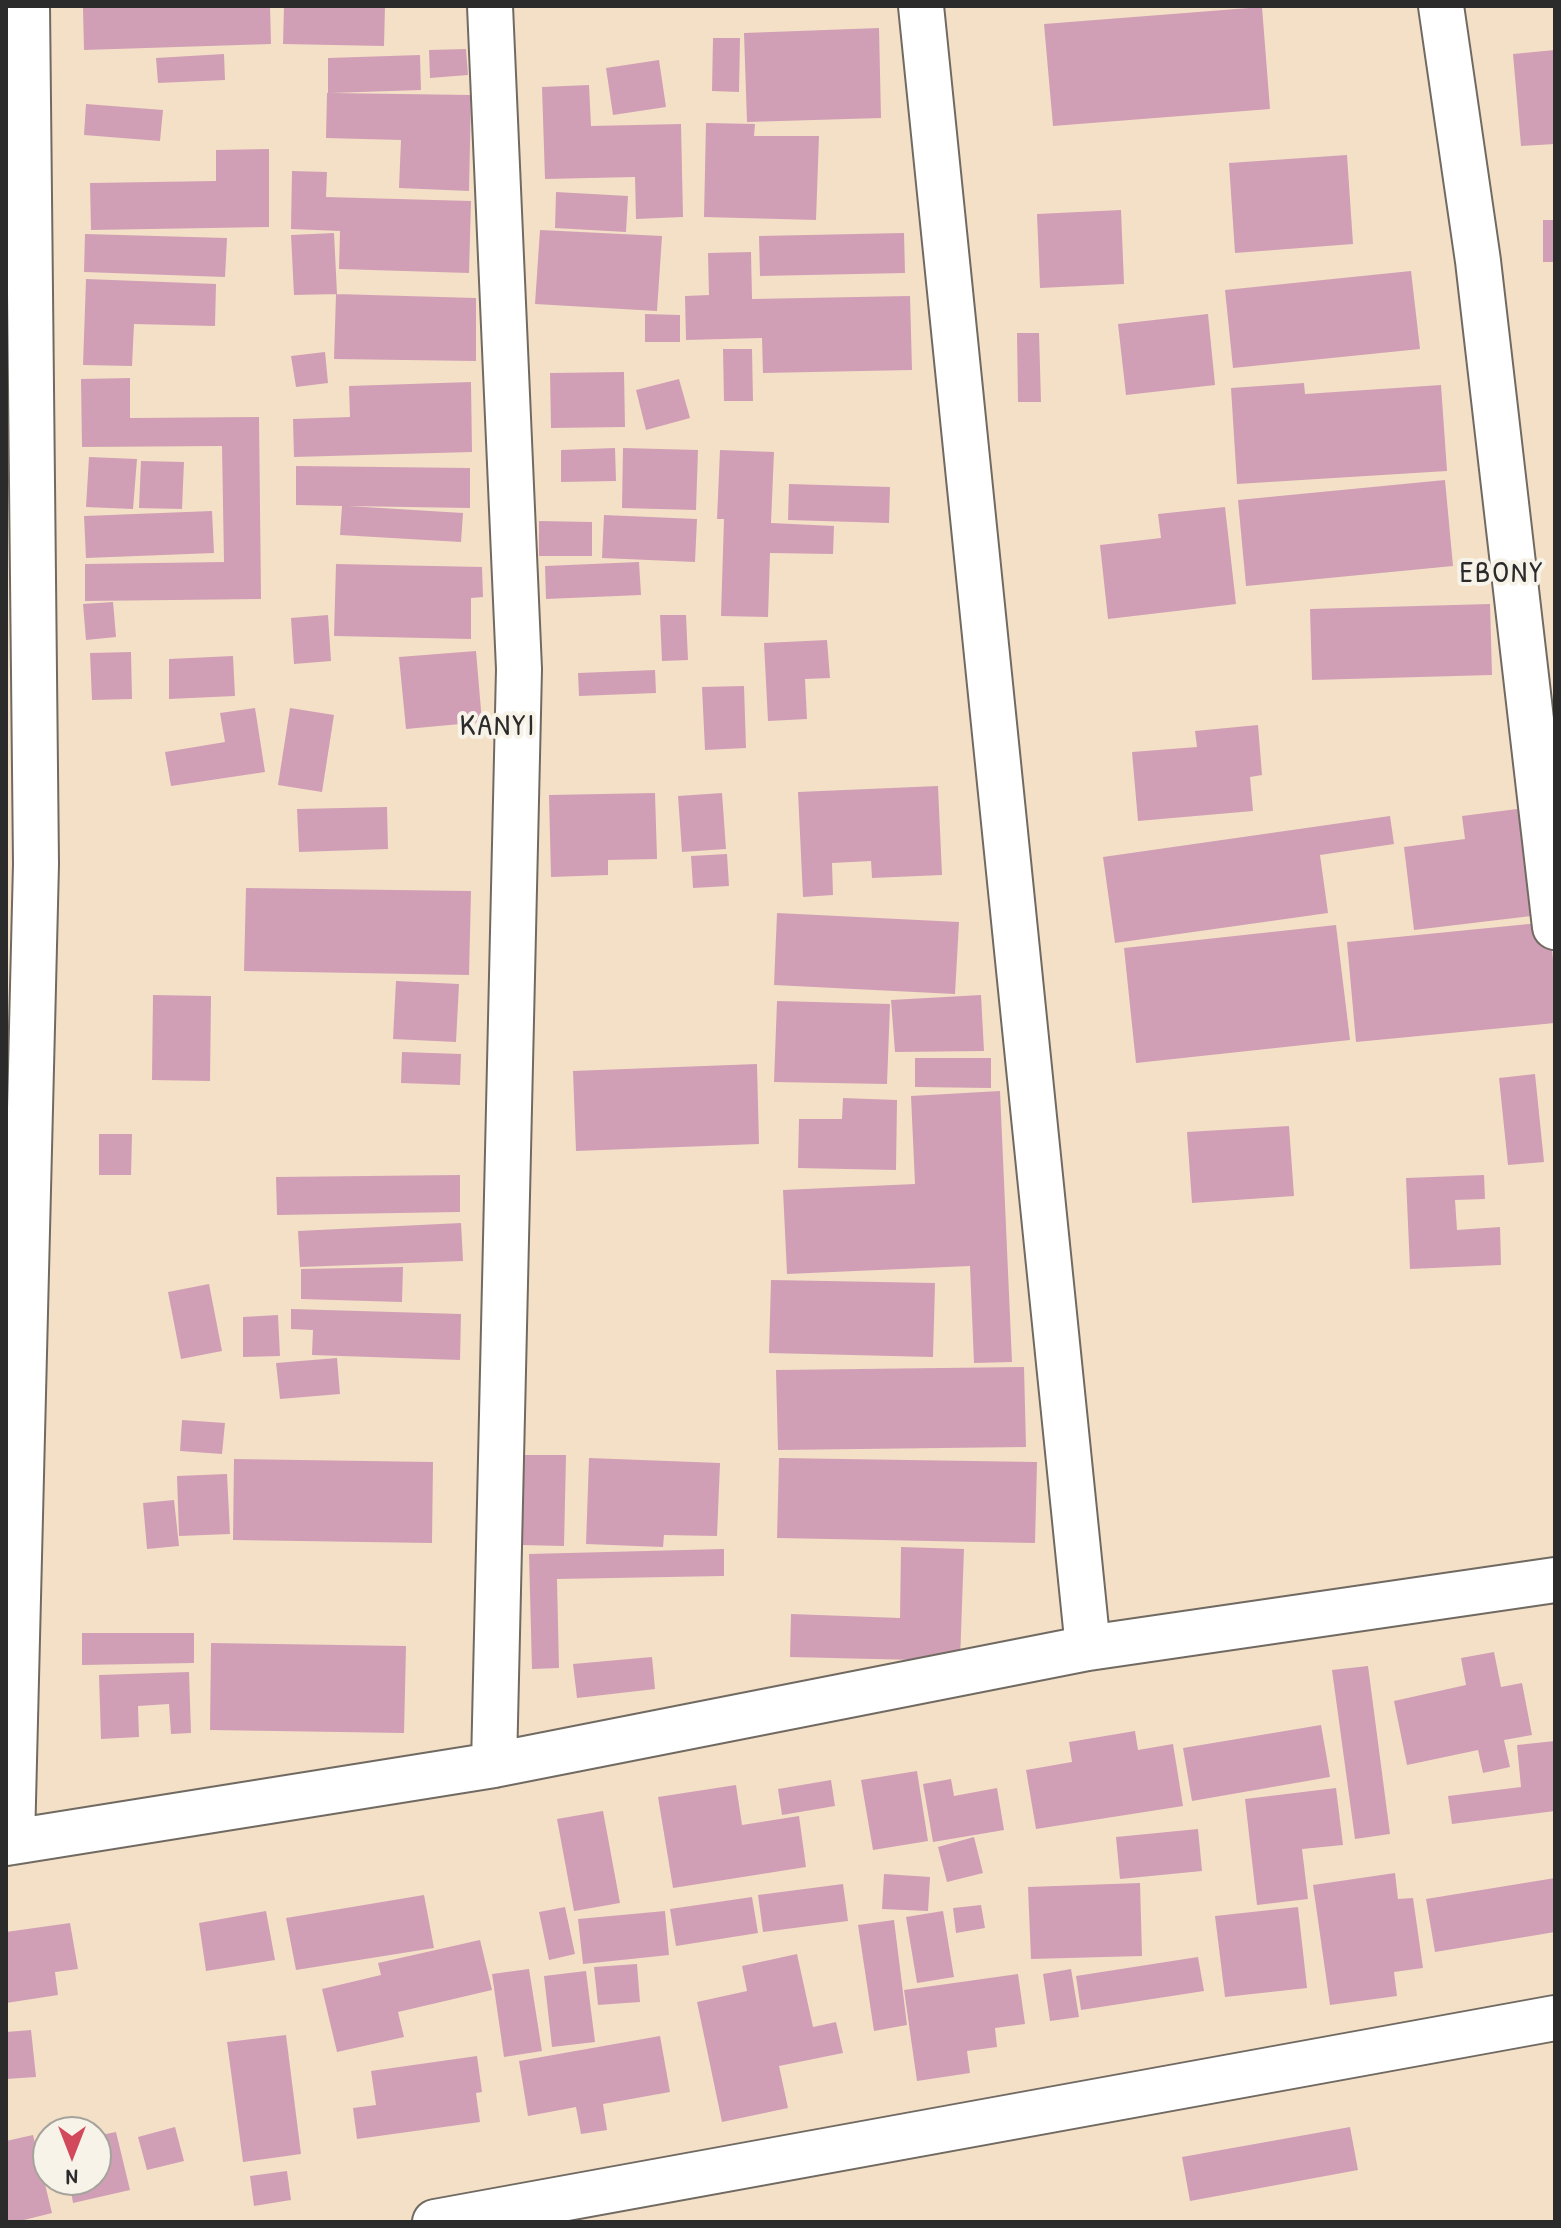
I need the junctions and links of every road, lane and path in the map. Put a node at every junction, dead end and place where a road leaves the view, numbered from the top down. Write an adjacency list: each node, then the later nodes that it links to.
1 (27, 6): 5 (street)
2 (490, 6): 9 (street)
3 (921, 6): 8 (street)
4 (1441, 6): 6 (street)
5 (21, 864): 10 (street)
6 (1555, 927)
7 (1555, 1580): 8 (street)
8 (1088, 1648): 9 (street)
9 (494, 1765): 10 (street)
10 (9, 1842)
11 (1555, 2018): 12 (street)
12 (435, 2222)

